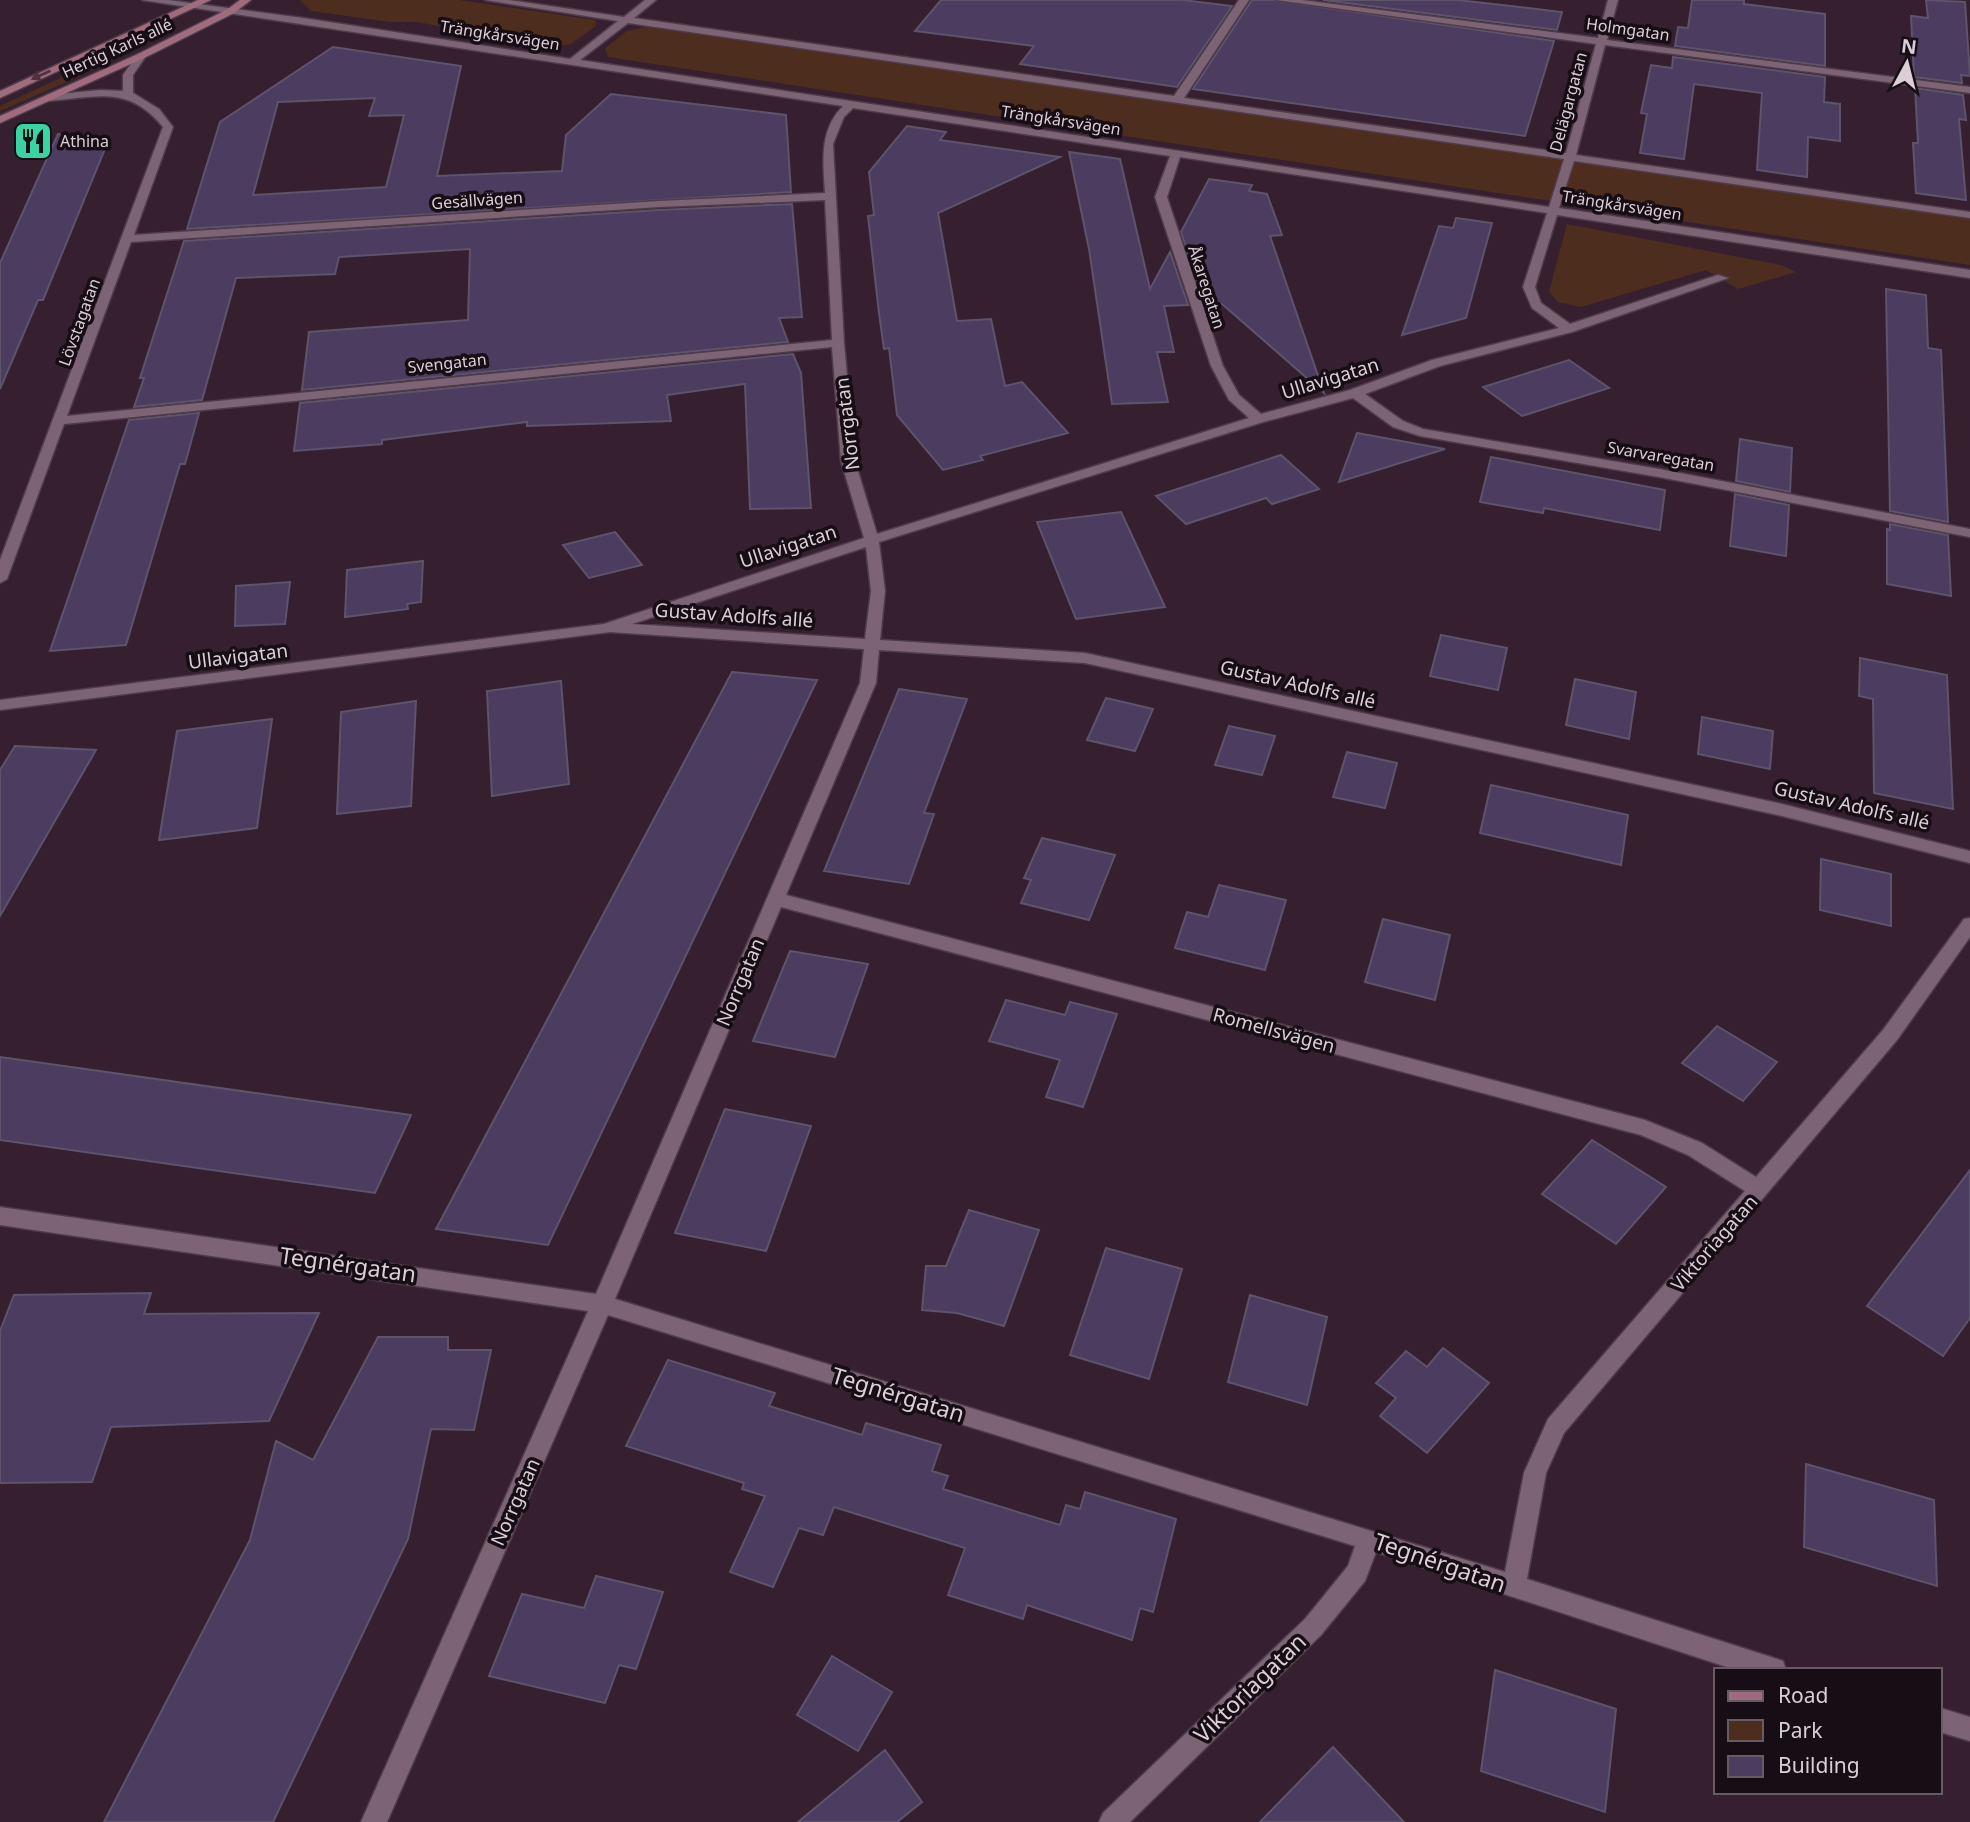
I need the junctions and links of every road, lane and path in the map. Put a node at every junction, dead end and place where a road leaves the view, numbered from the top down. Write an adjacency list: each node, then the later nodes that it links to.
1 (147, 0): 9 (street, Trängkårsvägen)
2 (206, 0): 9 (main road, Hertig Karls allé)
3 (246, 0): 10 (main road, Hertig Karls allé)
4 (490, 0): 11 (street, Trängkårsvägen)
5 (651, 0): 11 (street)
6 (1244, 0): 19 (street)
7 (1281, 0): 12 (street, Holmgatan)
8 (1613, 0): 12 (street, Delägargatan)
9 (192, 6): 10 (street, Trängkårsvägen); 17 (main road, Hertig Karls allé, one-way to 17)
10 (232, 11): 13 (main road, Hertig Karls allé); 14 (street, Trängkårsvägen)
11 (626, 20): 14 (street); 19 (street, Trängkårsvägen)
12 (1601, 41): 15 (street, Holmgatan); 23 (street, Delägargatan)
13 (141, 56): 16 (street); 18 (main road, Hertig Karls allé)
14 (572, 62): 20 (street, Trängkårsvägen)
15 (1970, 90)
16 (128, 93): 18 (street); 27 (street, Lövstagatan)
17 (0, 95)
18 (49, 98): 21 (main road, Hertig Karls allé)
19 (1177, 100): 23 (street, Trängkårsvägen)
20 (851, 104): 22 (street, Trängkårsvägen); 24 (street, Norrgatan)
21 (0, 120)
22 (1176, 153): 25 (street, Trängkårsvägen); 33 (street, Åkaregatan)
23 (1570, 157): 25 (street, Delägargatan); 26 (street, Trängkårsvägen)
24 (830, 196): 27 (street, Gesällvägen); 31 (street, Norrgatan)
25 (1552, 210): 28 (street, Trängkårsvägen); 30 (street)
26 (1970, 215)
27 (127, 239): 34 (street, Lövstagatan)
28 (1970, 274)
29 (1723, 278): 30 (street, Ullavigatan)
30 (1568, 329): 32 (street, Ullavigatan)
31 (838, 342): 34 (street, Svengatan); 36 (street, Norrgatan)
32 (1355, 393): 33 (street, Ullavigatan); 35 (street, Svarvaregatan)
33 (1258, 419): 36 (street, Ullavigatan)
34 (59, 421): 37 (street, Lövstagatan)
35 (1970, 533)
36 (872, 540): 38 (street, Ullavigatan); 39 (street, Norrgatan)
37 (0, 579)
38 (606, 628): 39 (street, Gustav Adolfs allé); 40 (street, Ullavigatan)
39 (874, 645): 41 (street, Gustav Adolfs allé); 42 (street, Norrgatan)
40 (0, 705)
41 (1970, 857)
42 (776, 899): 44 (street, Romellsvägen); 46 (street, Norrgatan)
43 (1970, 924): 44 (street, Viktoriagatan)
44 (1760, 1190): 48 (street, Viktoriagatan)
45 (0, 1216): 46 (street, Tegnérgatan)
46 (602, 1304): 47 (street, Tegnérgatan); 52 (street, Norrgatan)
47 (1369, 1539): 48 (street, Tegnérgatan); 53 (street, Viktoriagatan)
48 (1514, 1588): 49 (street, Tegnérgatan)
49 (1768, 1668)
50 (1942, 1721): 51 (street)
51 (1970, 1729)
52 (374, 1822)
53 (1112, 1822)

